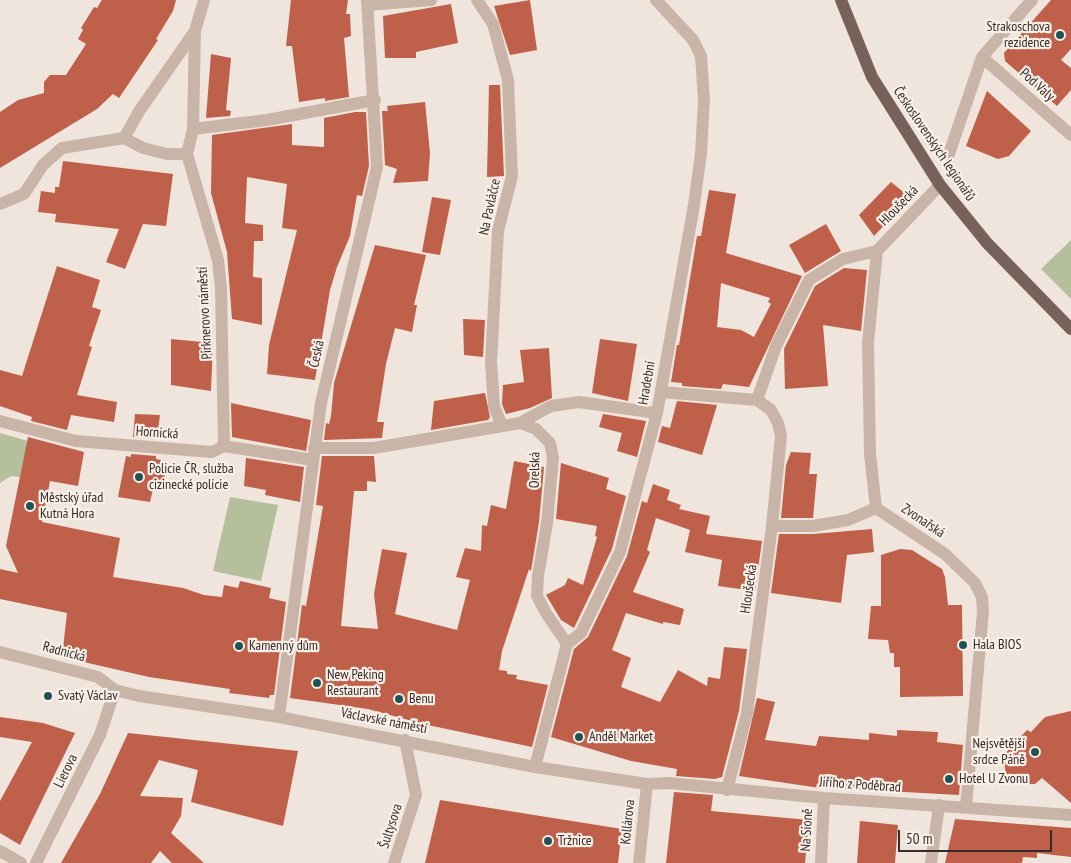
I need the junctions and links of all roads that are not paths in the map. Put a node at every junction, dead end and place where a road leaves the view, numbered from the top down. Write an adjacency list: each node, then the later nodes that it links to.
1 (204, 0): 8 (street, Pirknerovo náměstí)
2 (428, 0): 7 (street)
3 (477, 0): 28 (street, Na Pavláčce)
4 (656, 0): 22 (street, Hradební)
5 (841, 0): 16 (main road, Československých legionářů)
6 (1032, 0): 9 (street)
7 (367, 3): 10 (street, Česká)
8 (195, 31): 11 (street, Pirknerovo náměstí); 13 (street, Pirknerovo náměstí)
9 (982, 57): 12 (street, Pod Valy); 15 (street)
10 (374, 100): 11 (street); 30 (street, Česká)
11 (193, 129): 14 (street, Pirknerovo náměstí)
12 (1071, 135)
13 (124, 138): 14 (street); 17 (street)
14 (187, 154): 29 (street, Pirknerovo náměstí)
15 (949, 154)
16 (940, 185): 20 (street, Hloušecká); 21 (main road, Československých legionářů)
17 (24, 194): 18 (street); 19 (street)
18 (0, 204)
19 (0, 214)
20 (876, 251): 23 (street); 31 (street)
21 (1071, 329)
22 (661, 392): 23 (street); 25 (street, Hradební)
23 (757, 400): 32 (street, Hloušecká)
24 (643, 402): 25 (street)
25 (658, 409): 27 (street); 33 (street, Hradební)
26 (0, 421): 29 (street, Hornická)
27 (520, 423): 28 (street); 33 (street, Orelská)
28 (502, 426): 30 (street)
29 (224, 446): 30 (street, Hornická)
30 (314, 454): 36 (street, Česká)
31 (876, 508): 32 (street); 43 (street, Zvonařská)
32 (772, 526): 40 (street, Hloušecká)
33 (567, 644): 38 (street, Hradební)
34 (0, 652): 35 (street, Radnická)
35 (115, 690): 36 (street, Václavské náměstí); 47 (street, Lierova)
36 (279, 717): 37 (street, Václavské náměstí)
37 (404, 740): 38 (street, Václavské náměstí); 48 (street, Šultysova)
38 (535, 767): 39 (street, Václavské náměstí)
39 (648, 784): 40 (street, Jiřího z Poděbrad); 49 (street, Kollárova)
40 (727, 790): 41 (street, Jiřího z Poděbrad)
41 (824, 798): 42 (street, Jiřího z Poděbrad); 50 (street, Na Sioně)
42 (939, 805): 43 (street, Jiřího z Poděbrad); 51 (street)
43 (966, 808): 44 (street, Jiřího z Poděbrad)
44 (1071, 815)
45 (0, 851): 46 (street)
46 (21, 863)
47 (36, 863)
48 (394, 863)
49 (639, 863)
50 (821, 863)
51 (931, 863)

